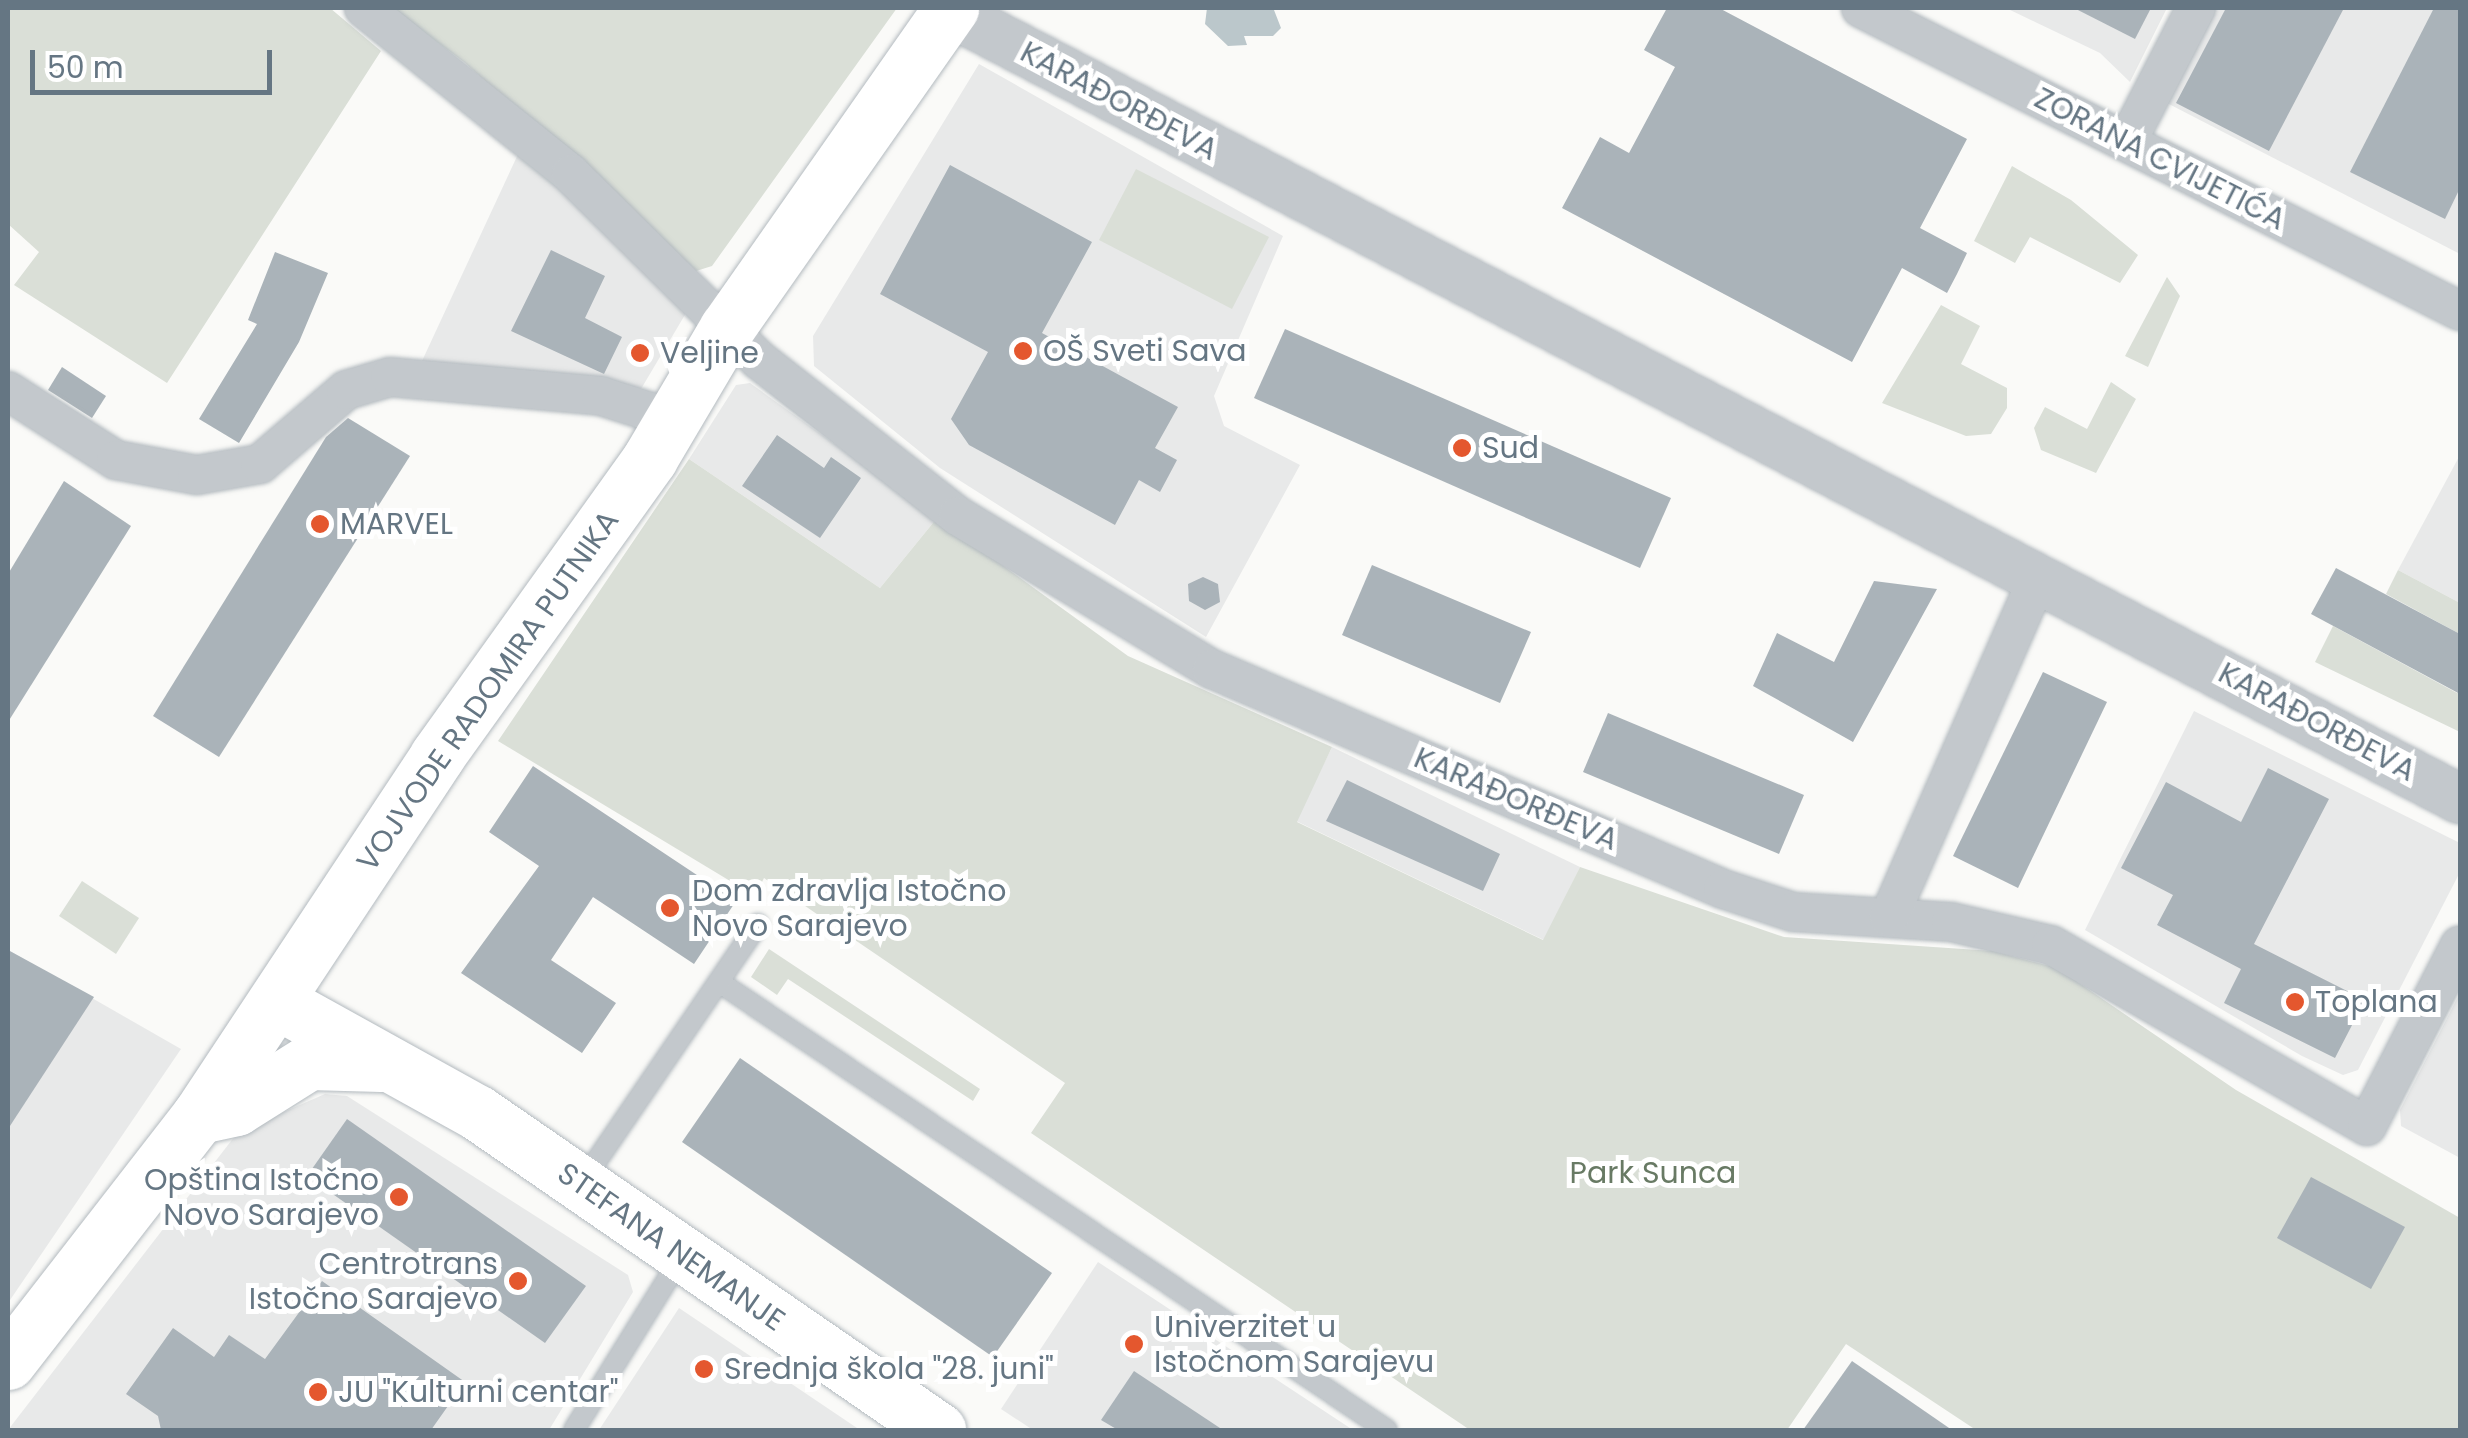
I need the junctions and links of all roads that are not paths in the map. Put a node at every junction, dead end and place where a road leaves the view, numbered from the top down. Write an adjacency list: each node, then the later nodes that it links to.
1 (364, 8): 7 (street, KARAĐORĐEVA)
2 (1861, 8): 5 (street, ZORANA CVIJETIĆA)
3 (2196, 8): 5 (street)
4 (949, 9): 7 (main road, VOJVODE RADOMIRA PUTNIKA); 10 (street, KARAĐORĐEVA)
5 (2127, 142): 6 (street, ZORANA CVIJETIĆA)
6 (2460, 311)
7 (728, 328): 9 (main road, VOJVODE RADOMIRA PUTNIKA); 12 (street, KARAĐORĐEVA)
8 (8, 391): 9 (street)
9 (673, 419): 15 (main road, VOJVODE RADOMIRA PUTNIKA)
10 (2039, 575): 11 (street, KARAĐORĐEVA); 12 (street)
11 (2460, 799)
12 (1889, 918): 14 (street, KARAĐORĐEVA)
13 (758, 924): 16 (lane)
14 (2460, 944)
15 (306, 956): 17 (main road, VOJVODE RADOMIRA PUTNIKA); 18 (main road, STEFANA NEMANJE)
16 (719, 982): 20 (lane); 25 (lane)
17 (276, 1001): 18 (main road, STEFANA NEMANJE); 19 (main road, VOJVODE RADOMIRA PUTNIKA)
18 (402, 1067): 19 (main road); 20 (main road, STEFANA NEMANJE)
19 (199, 1116): 22 (main road, VOJVODE RADOMIRA PUTNIKA)
20 (582, 1182): 21 (main road, STEFANA NEMANJE)
21 (683, 1255): 23 (lane); 24 (main road, STEFANA NEMANJE)
22 (8, 1362)
23 (574, 1430)
24 (938, 1430)
25 (1387, 1430)

